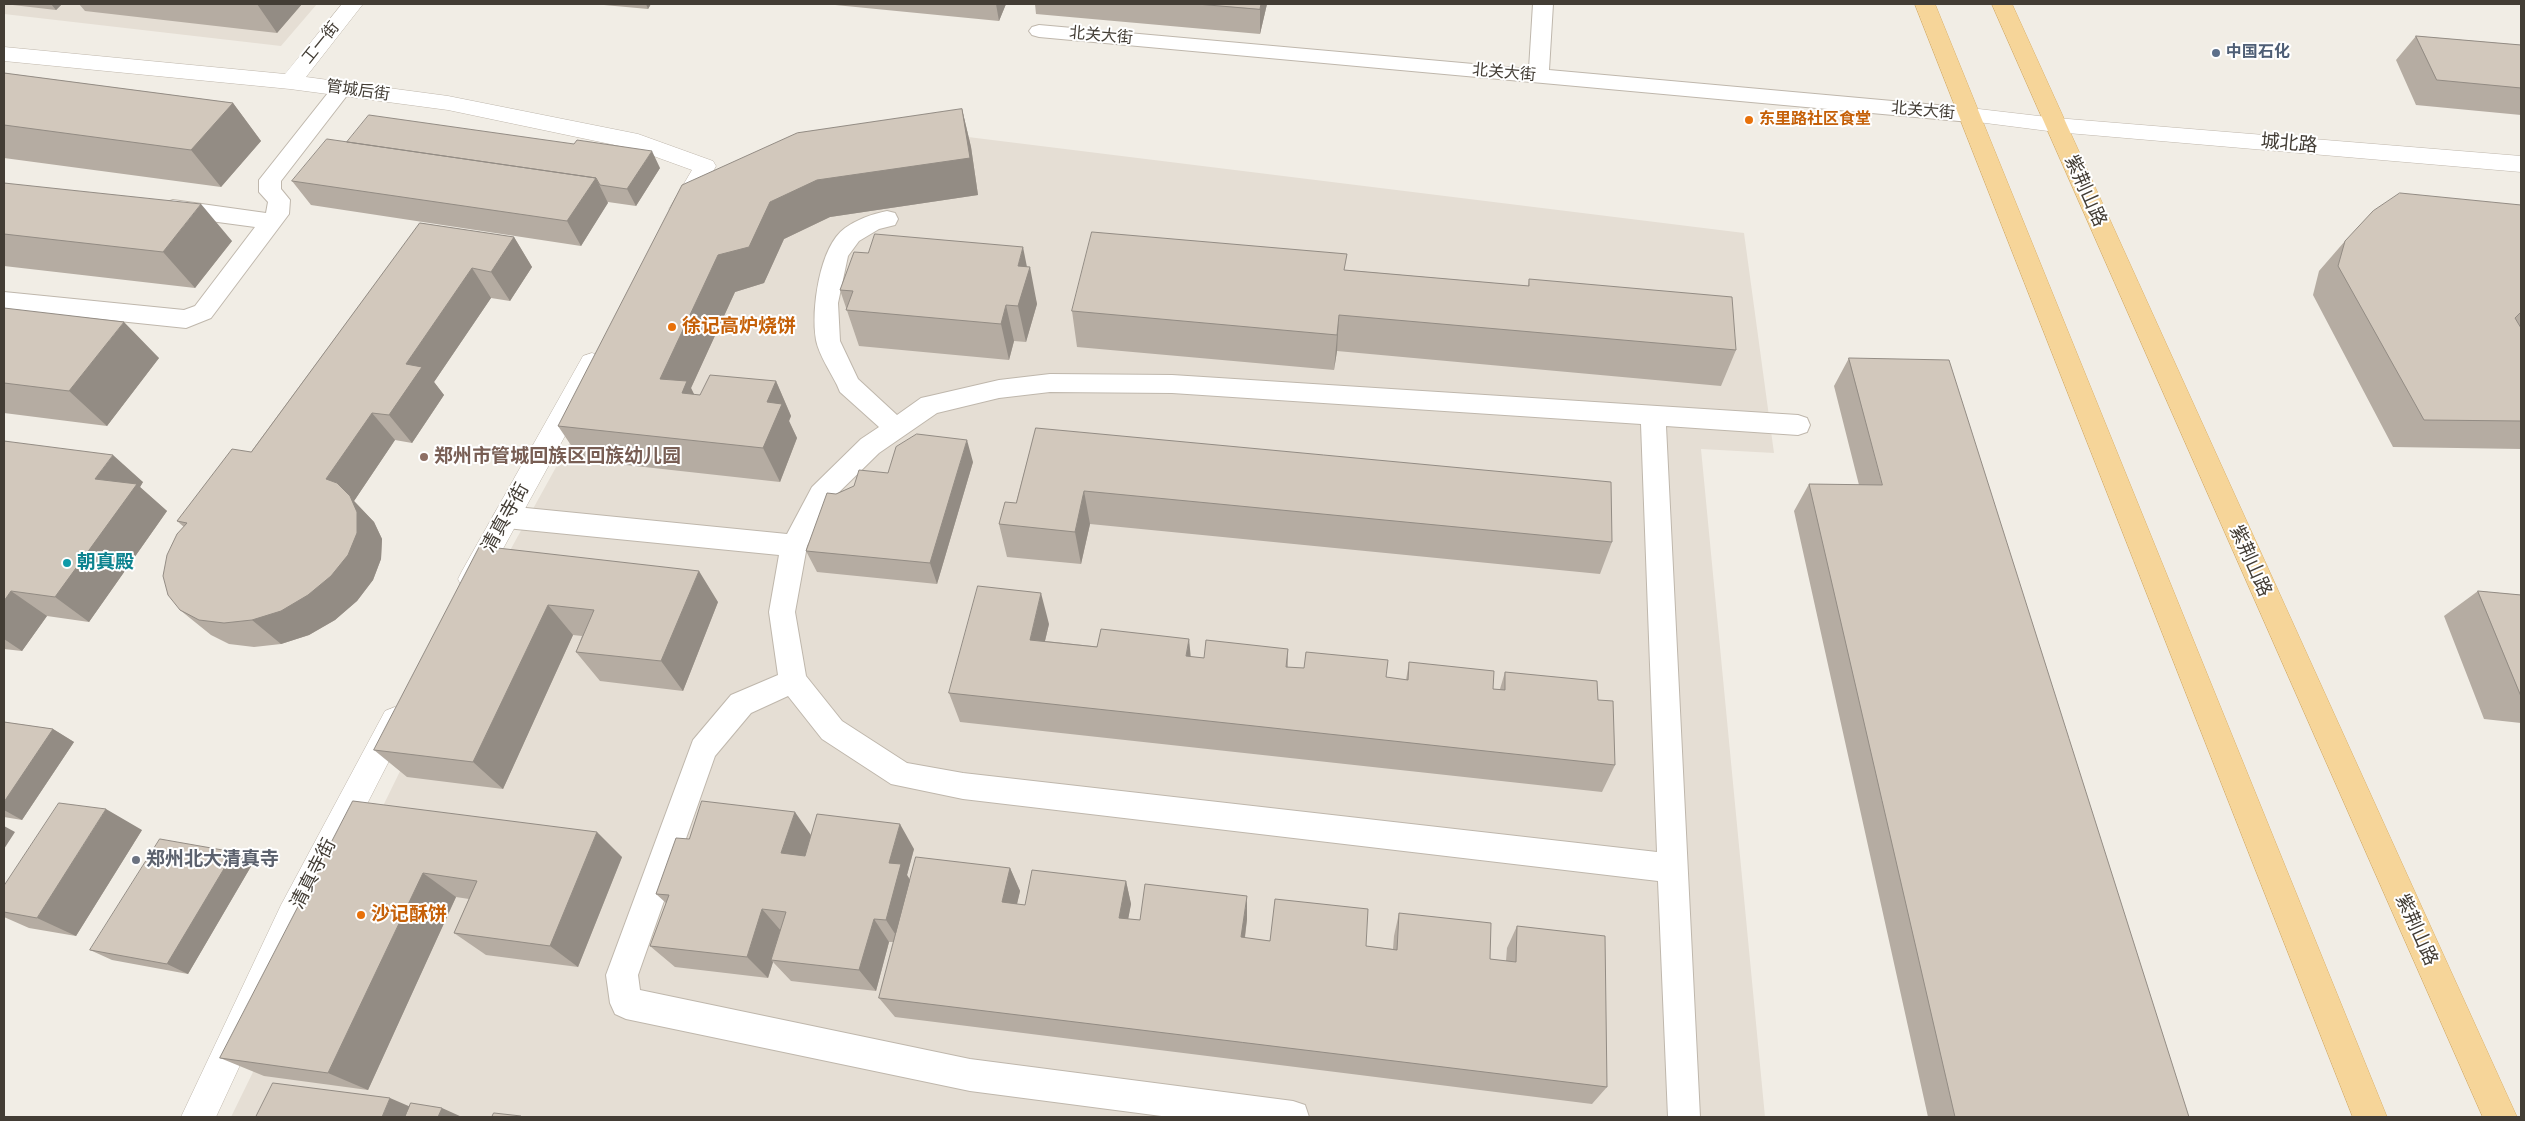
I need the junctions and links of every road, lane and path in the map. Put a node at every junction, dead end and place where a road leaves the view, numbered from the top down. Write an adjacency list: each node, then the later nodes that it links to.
1 (353, 4): 8 (street, 工一街)
2 (1543, 4): 7 (lane)
3 (1925, 4): 10 (main road)
4 (2002, 4): 11 (main road, 紫荆山路)
5 (1039, 31): 7 (lane, 北关大街)
6 (4, 54): 8 (street, 管城后街)
7 (1539, 76): 10 (lane, 北关大街)
8 (290, 82): 9 (street, 管城后街)
9 (342, 89): 15 (lane); 16 (street, 管城后街)
10 (1970, 116): 11 (street, 城北路); 31 (main road)
11 (2056, 125): 12 (street, 城北路); 32 (main road, 紫荆山路)
12 (2521, 164)
13 (157, 206): 15 (lane)
14 (887, 219): 21 (lane)
15 (272, 222): 17 (lane)
16 (666, 234)
17 (4, 301)
18 (604, 343): 22 (street, 清真寺街)
19 (1653, 416): 20 (lane); 21 (lane); 27 (lane)
20 (1798, 425)
21 (896, 428): 23 (lane)
22 (506, 517): 23 (lane); 24 (street, 清真寺街)
23 (794, 546): 25 (lane)
24 (459, 603)
25 (793, 681): 27 (lane); 29 (lane)
26 (407, 698): 28 (street, 清真寺街)
27 (1673, 868): 30 (lane)
28 (198, 1117)
29 (1293, 1117)
30 (1684, 1117)
31 (2370, 1117)
32 (2500, 1117)

